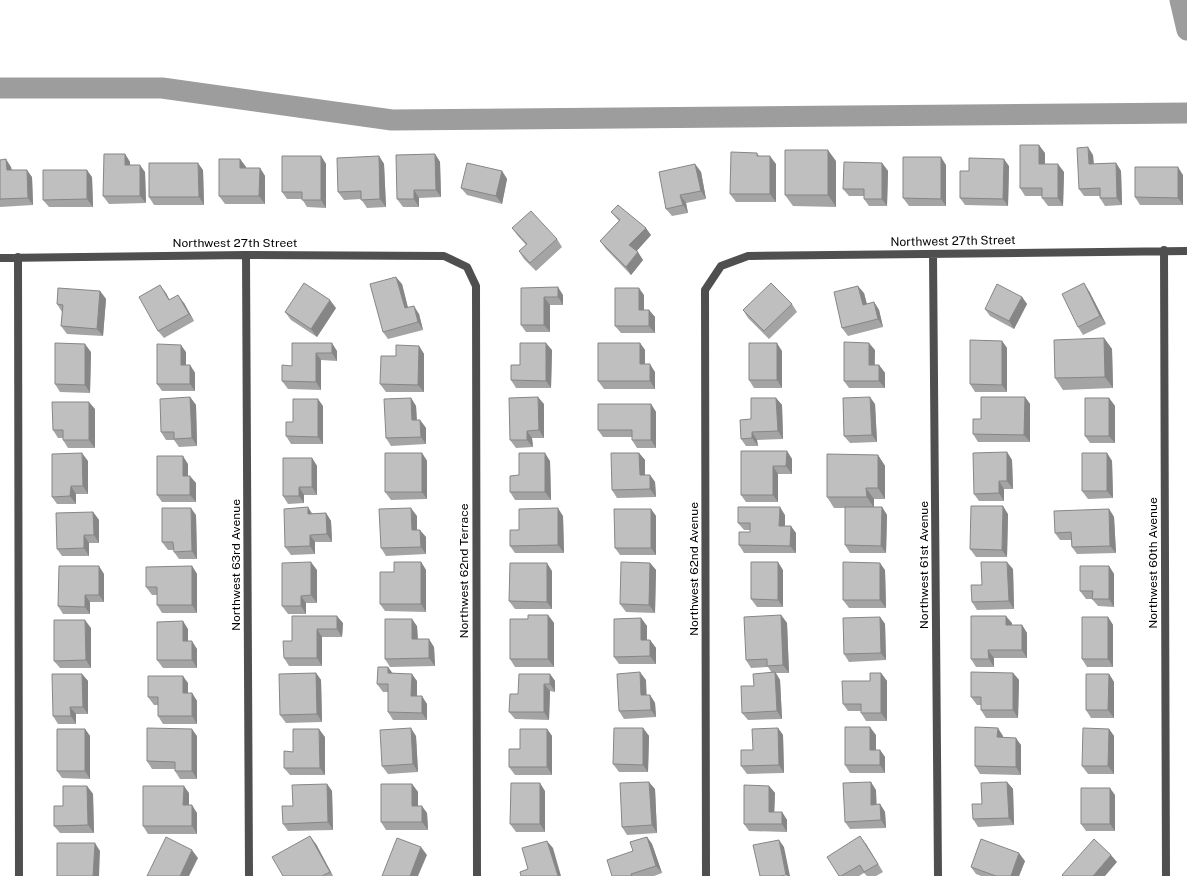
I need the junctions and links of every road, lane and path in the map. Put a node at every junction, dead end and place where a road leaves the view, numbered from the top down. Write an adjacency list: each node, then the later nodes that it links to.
1 (1164, 250): 2 (street, Northwest 27th Street); 3 (street, Northwest 27th Street); 14 (street, Northwest 60th Avenue)
2 (1187, 251)
3 (934, 254): 7 (street, Northwest 27th Street); 13 (street, Northwest 61st Avenue)
4 (246, 255): 5 (street, Northwest 27th Street); 8 (street, Northwest 27th Street); 10 (street, Northwest 63rd Avenue)
5 (18, 257): 6 (street, Northwest 27th Street); 9 (street)
6 (0, 258)
7 (721, 266): 12 (street, Northwest 62nd Avenue)
8 (468, 267): 11 (street, Northwest 62nd Terrace)
9 (19, 876)
10 (249, 876)
11 (477, 876)
12 (706, 876)
13 (938, 876)
14 (1166, 876)

